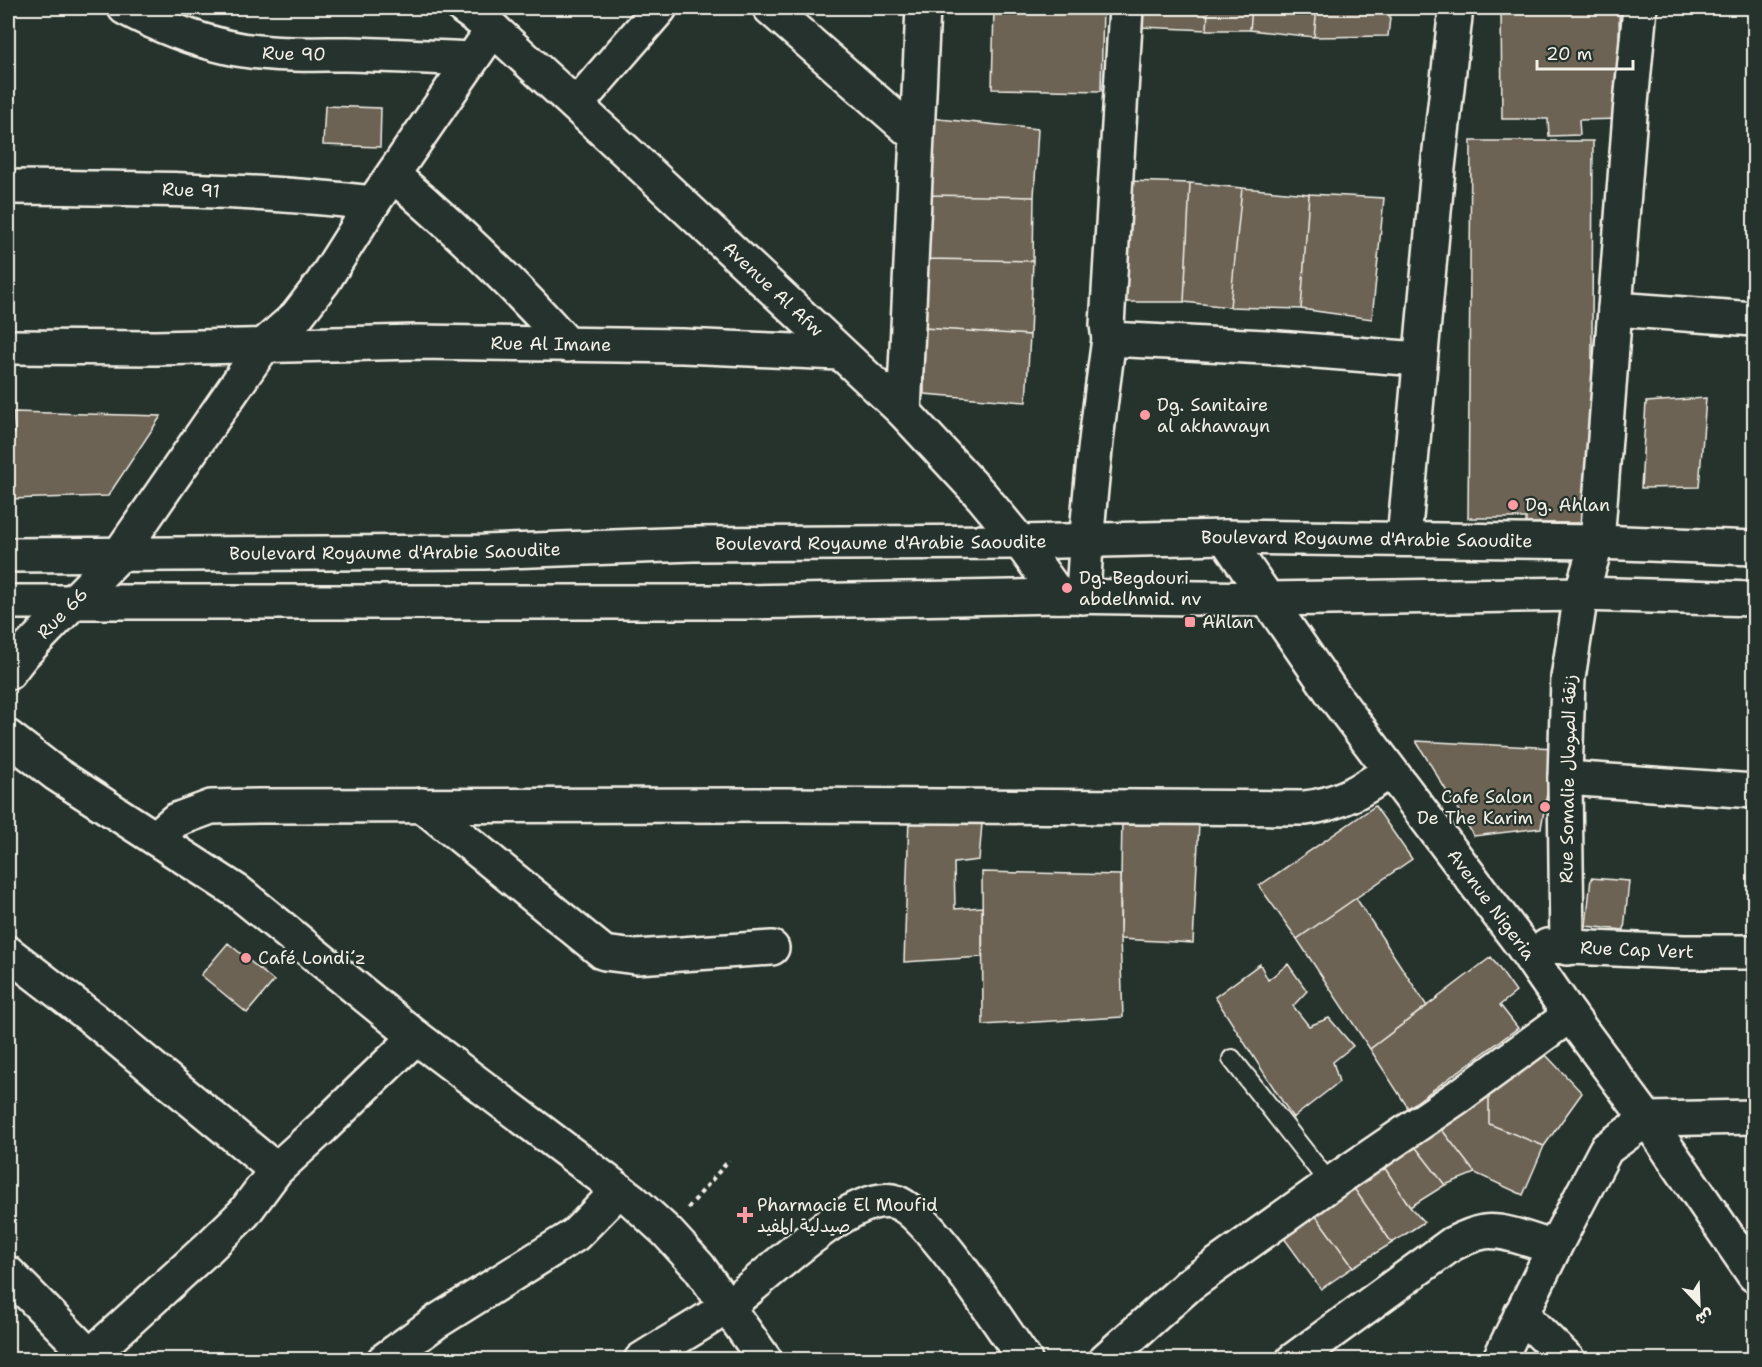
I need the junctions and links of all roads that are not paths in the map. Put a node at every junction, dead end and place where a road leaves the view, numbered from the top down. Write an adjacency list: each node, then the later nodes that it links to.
1 (124, 8): 10 (street, Rue 90)
2 (464, 8): 9 (street, Avenue Al Afw)
3 (660, 8): 11 (street)
4 (770, 8): 12 (street)
5 (923, 8): 12 (street)
6 (1126, 8): 18 (street)
7 (1456, 8): 23 (street)
8 (1640, 8): 16 (street, Rue Somalie زنقة الصومال)
9 (493, 29): 10 (street); 11 (street, Avenue Al Afw)
10 (471, 59): 13 (street)
11 (576, 105): 22 (street, Avenue Al Afw)
12 (916, 136): 24 (street)
13 (393, 175): 15 (street); 20 (street)
14 (8, 187): 15 (street, Rue 91)
15 (373, 203): 19 (street)
16 (1615, 309): 17 (street); 29 (street, Rue Somalie زنقة الصومال)
17 (1755, 319)
18 (1109, 339): 23 (street); 27 (street)
19 (264, 345): 20 (street, Rue Al Imane); 21 (street, Rue Al Imane); 32 (street)
20 (568, 345): 22 (street, Rue Al Imane)
21 (8, 347)
22 (839, 353): 24 (street, Avenue Al Afw)
23 (1419, 359): 26 (street)
24 (904, 412): 28 (street, Avenue Al Afw)
25 (1225, 537): 26 (street, Boulevard Royaume d'Arabie Saoudite); 27 (street, Boulevard Royaume d'Arabie Saoudite); 35 (street, Avenue Nigeria)
26 (1404, 539): 29 (street, Boulevard Royaume d'Arabie Saoudite)
27 (1085, 540): 28 (street, Boulevard Royaume d'Arabie Saoudite); 34 (street)
28 (1020, 542): 32 (street, Boulevard Royaume d'Arabie Saoudite); 34 (street, Avenue Al Afw)
29 (1598, 542): 30 (street, Boulevard Royaume d'Arabie Saoudite); 33 (street, Rue Somalie زنقة الصومال)
30 (1755, 548)
31 (8, 555): 32 (street, Boulevard Royaume d'Arabie Saoudite)
32 (119, 555): 38 (street, Rue 66)
33 (1581, 594): 35 (street); 36 (street); 42 (street, Rue Somalie زنقة الصومال)
34 (1071, 597): 35 (street); 38 (street)
35 (1268, 599): 41 (street, Avenue Nigeria)
36 (1755, 599)
37 (8, 602): 38 (street)
38 (74, 602): 39 (street, Rue 66)
39 (8, 673)
40 (8, 737): 45 (street)
41 (1390, 771): 44 (street); 46 (street, Avenue Nigeria)
42 (1565, 778): 43 (street); 48 (street, Rue Somalie زنقة الصومال)
43 (1755, 791)
44 (422, 805): 45 (street); 47 (street)
45 (155, 838): 52 (street)
46 (1521, 944): 48 (street, Rue Cap Vert); 51 (street, Avenue Nigeria)
47 (772, 948)
48 (1568, 948): 49 (street, Rue Cap Vert)
49 (1755, 952)
50 (8, 953): 56 (street)
51 (1570, 1015): 55 (street, Avenue Nigeria); 57 (street)
52 (416, 1037): 56 (street); 58 (street)
53 (1232, 1059): 57 (lane)
54 (1755, 1117): 55 (street)
55 (1647, 1119): 59 (street); 61 (street, Avenue Nigeria)
56 (276, 1170): 64 (street)
57 (1330, 1184): 69 (street)
58 (619, 1190): 62 (street); 65 (street)
59 (1554, 1248): 63 (street); 70 (street)
60 (8, 1273): 64 (street)
61 (1755, 1275)
62 (727, 1307): 66 (street); 67 (street); 68 (street)
63 (1521, 1314): 71 (street); 72 (street)
64 (92, 1357)
65 (384, 1359)
66 (641, 1359)
67 (765, 1359)
68 (1025, 1359)
69 (1106, 1359)
70 (1293, 1359)
71 (1499, 1359)
72 (1568, 1359)

